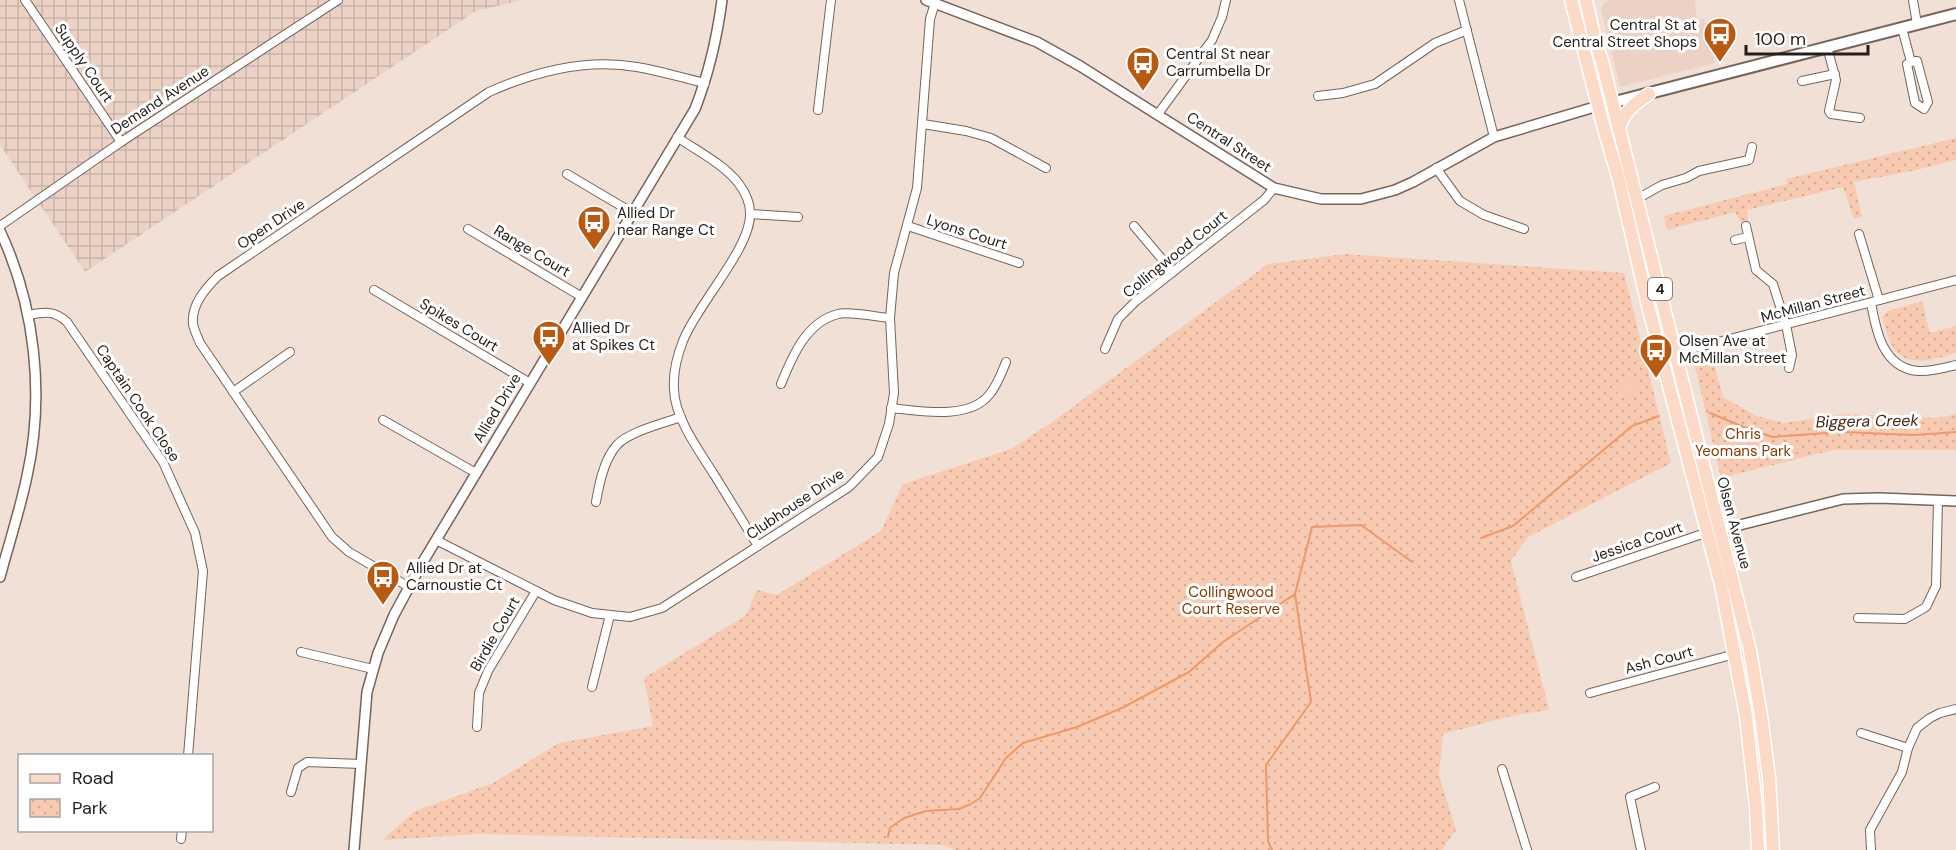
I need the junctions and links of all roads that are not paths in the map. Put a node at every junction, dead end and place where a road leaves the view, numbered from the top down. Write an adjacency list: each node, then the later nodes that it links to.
1 (25, 0): 31 (street, Supply Court)
2 (338, 0): 31 (street, Demand Avenue)
3 (722, 0): 19 (street, Allied Drive)
4 (831, 0): 24 (street)
5 (1226, 0): 25 (street)
6 (1459, 0): 14 (street)
7 (1571, 0): 23 (main road, Olsen Avenue / 4)
8 (1586, 0): 22 (main road, Olsen Avenue / 4)
9 (1914, 0): 12 (street)
10 (930, 2): 25 (street, Central Street); 27 (street, Clubhouse Drive)
11 (1956, 14): 12 (main road)
12 (1917, 24): 13 (main road)
13 (1902, 28): 15 (main road); 16 (street)
14 (1467, 30): 21 (street); 29 (street)
15 (1827, 47): 17 (street); 20 (main road)
16 (1911, 62): 16 (street)
17 (1835, 74): 18 (street); 26 (street)
18 (1802, 81)
19 (705, 83): 30 (street, Allied Drive); 67 (street, Open Drive)
20 (1649, 94): 22 (main road); 28 (main road)
21 (1317, 96)
22 (1611, 103): 23 (main road); 28 (main road, Olsen Avenue / 4)
23 (1598, 106): 29 (street, Central Street); 76 (main road, Olsen Avenue / 4)
24 (818, 110)
25 (1158, 114): 36 (street, Central Street)
26 (1860, 118)
27 (923, 124): 33 (street); 41 (street, Clubhouse Drive)
28 (1619, 130): 37 (main road, Olsen Avenue / 4)
29 (1494, 137): 34 (street, Central Street)
30 (677, 138): 38 (street, Allied Drive); 39 (street)
31 (120, 142): 44 (street, Demand Avenue)
32 (1752, 147): 37 (street)
33 (1046, 168)
34 (1436, 168): 36 (street, Central Street); 46 (street)
35 (567, 174): 38 (street)
36 (1274, 188): 51 (street, Collingwood Court)
37 (1637, 199): 61 (main road, Olsen Avenue / 4)
38 (633, 213): 54 (street, Allied Drive)
39 (750, 214): 40 (street); 69 (street)
40 (798, 217)
41 (908, 226): 50 (street, Lyons Court); 57 (street, Clubhouse Drive)
42 (1134, 226): 51 (street)
43 (1746, 226): 48 (street)
44 (0, 228): 56 (street)
45 (468, 229): 54 (street, Range Court)
46 (1524, 229)
47 (1859, 234): 55 (street)
48 (1748, 237): 49 (street); 58 (street)
49 (1735, 240)
50 (1019, 263)
51 (1173, 272): 59 (street, Collingwood Court)
52 (1956, 280): 55 (street, McMillan Street)
53 (374, 290): 65 (street, Spikes Court)
54 (582, 297): 65 (street, Allied Drive)
55 (1875, 302): 58 (street, McMillan Street); 63 (street)
56 (28, 315): 79 (street); 94 (street, Captain Cook Close)
57 (890, 318): 66 (street); 68 (street, Clubhouse Drive)
58 (1786, 325): 61 (street, McMillan Street); 64 (street)
59 (1105, 350)
60 (290, 352): 67 (street)
61 (1676, 353): 75 (main road, Olsen Avenue / 4)
62 (1006, 362): 68 (street)
63 (1956, 365)
64 (1789, 368)
65 (530, 383): 71 (street, Allied Drive)
66 (781, 384)
67 (233, 392): 81 (street, Open Drive)
68 (891, 408): 78 (street, Clubhouse Drive)
69 (681, 417): 74 (street); 78 (street)
70 (382, 420): 71 (street)
71 (476, 473): 77 (street, Allied Drive)
72 (1938, 501): 73 (street); 75 (street); 84 (street)
73 (1956, 501)
74 (596, 502)
75 (1720, 530): 76 (street, Jessica Court); 103 (main road, Olsen Avenue / 4)
76 (1706, 532): 80 (street, Jessica Court); 86 (main road, Olsen Avenue / 4)
77 (436, 540): 81 (street, Allied Drive); 82 (street, Clubhouse Drive)
78 (758, 546): 83 (street, Clubhouse Drive)
79 (0, 577)
80 (1576, 577)
81 (409, 587): 87 (street, Allied Drive)
82 (536, 591): 83 (street, Clubhouse Drive); 91 (street, Birdie Court)
83 (610, 615): 88 (street)
84 (1858, 618)
85 (301, 652): 87 (street)
86 (1735, 654): 89 (street, Ash Court); 102 (main road, Olsen Avenue / 4)
87 (374, 669): 95 (street, Allied Drive)
88 (592, 687)
89 (1590, 693)
90 (1956, 709): 93 (street)
91 (477, 727)
92 (1861, 733): 93 (street)
93 (1908, 748): 104 (street)
94 (188, 754)
95 (361, 764): 98 (street); 100 (street, Allied Drive)
96 (1502, 769): 99 (street)
97 (1656, 787): 101 (street)
98 (291, 792)
99 (1525, 849)
100 (354, 850)
101 (1641, 850)
102 (1758, 850)
103 (1773, 850)
104 (1871, 850)

